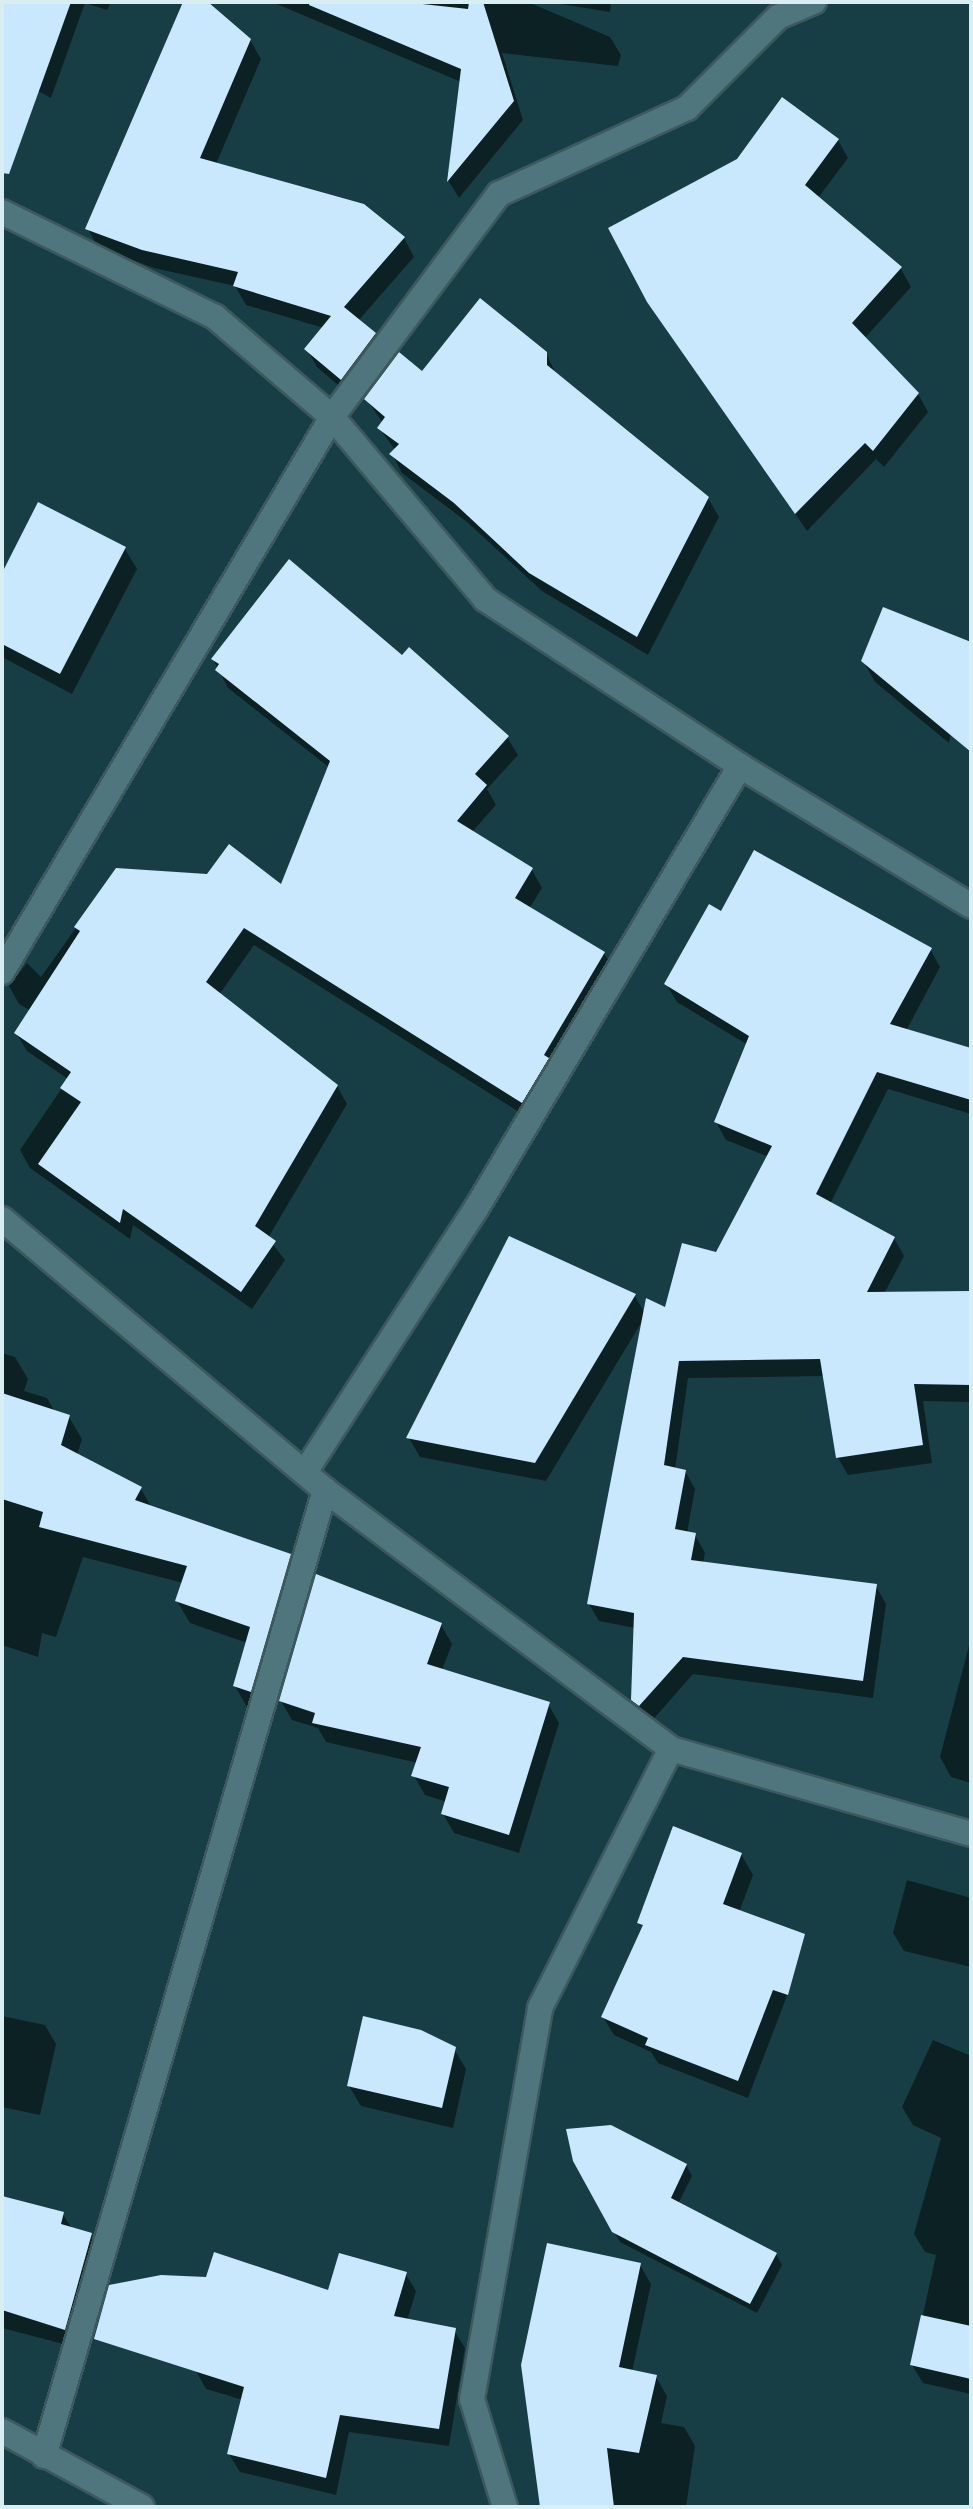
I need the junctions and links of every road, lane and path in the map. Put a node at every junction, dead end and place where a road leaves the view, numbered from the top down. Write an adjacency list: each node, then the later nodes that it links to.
1 (814, 2): 3 (street)
2 (2, 212): 3 (street)
3 (332, 417): 4 (street); 6 (street)
4 (740, 766): 5 (street); 8 (street)
5 (971, 906)
6 (2, 972)
7 (2, 1219): 8 (street)
8 (305, 1472): 9 (street)
9 (325, 1490): 10 (street); 13 (street)
10 (671, 1749): 11 (street); 15 (street)
11 (971, 1834)
12 (2, 2431): 13 (street)
13 (44, 2456): 14 (street)
14 (142, 2507)
15 (505, 2507)

